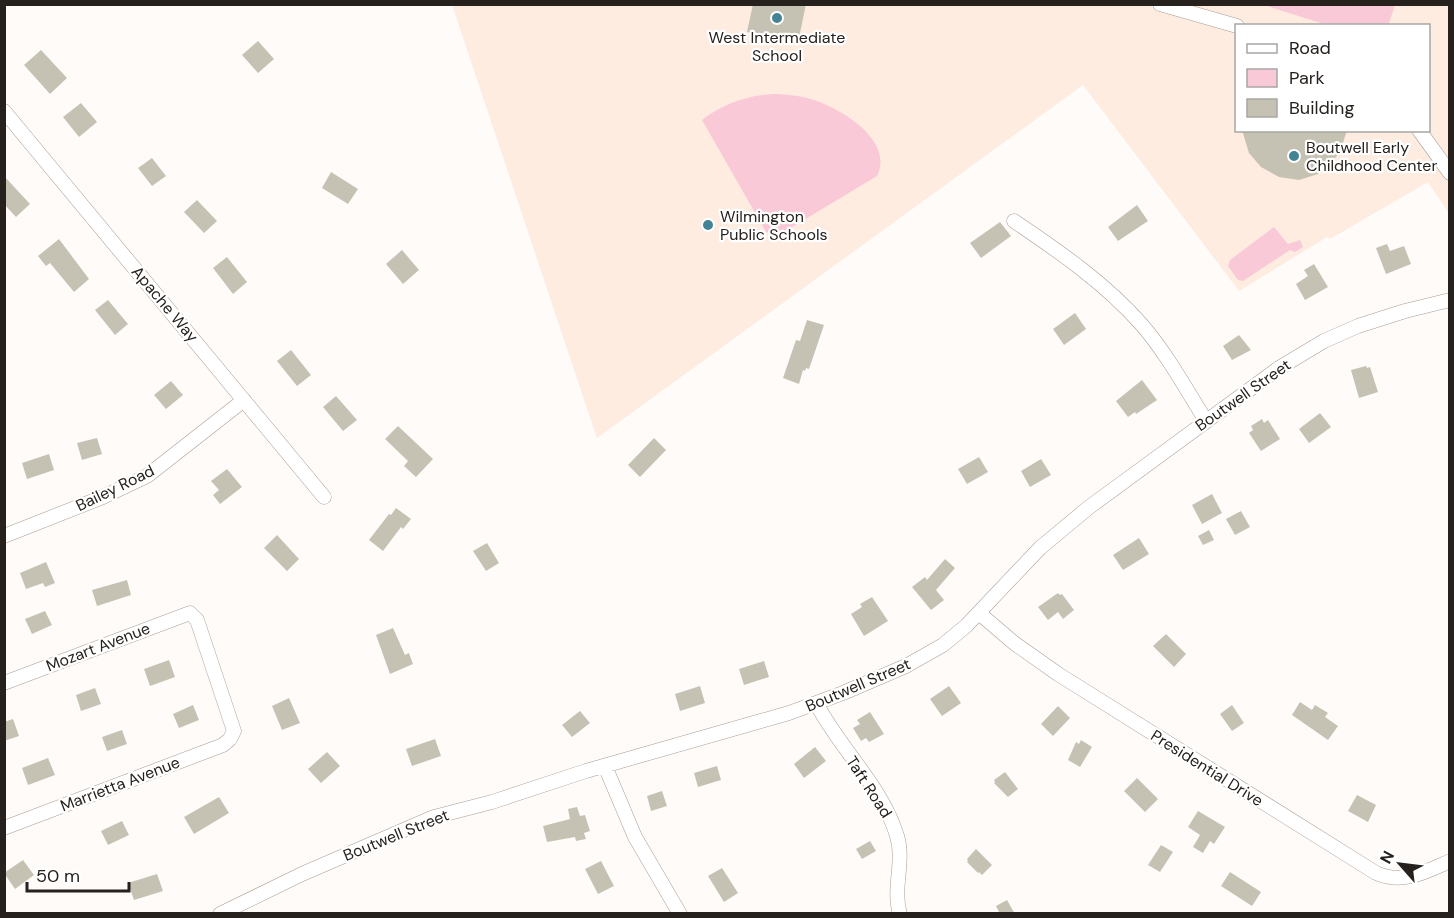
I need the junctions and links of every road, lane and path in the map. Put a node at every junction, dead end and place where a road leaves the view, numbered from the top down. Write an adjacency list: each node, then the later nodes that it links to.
1 (1160, 4): 2 (street)
2 (1235, 25)
3 (4, 111): 8 (street, Apache Way)
4 (1420, 132): 5 (street)
5 (1449, 173)
6 (1014, 221): 9 (street)
7 (1449, 300): 9 (street, Boutwell Street)
8 (244, 400): 10 (street, Apache Way); 11 (street, Bailey Road)
9 (1206, 421): 12 (street, Boutwell Street)
10 (324, 497)
11 (4, 536)
12 (979, 613): 14 (street, Boutwell Street); 18 (street, Presidential Drive)
13 (4, 683): 15 (street, Mozart Avenue)
14 (816, 703): 16 (street, Boutwell Street); 21 (street, Taft Road)
15 (232, 736): 17 (street, Marrietta Avenue)
16 (605, 766): 19 (street, Boutwell Street); 20 (street)
17 (4, 828)
18 (1449, 861)
19 (220, 914)
20 (680, 914)
21 (900, 914)

